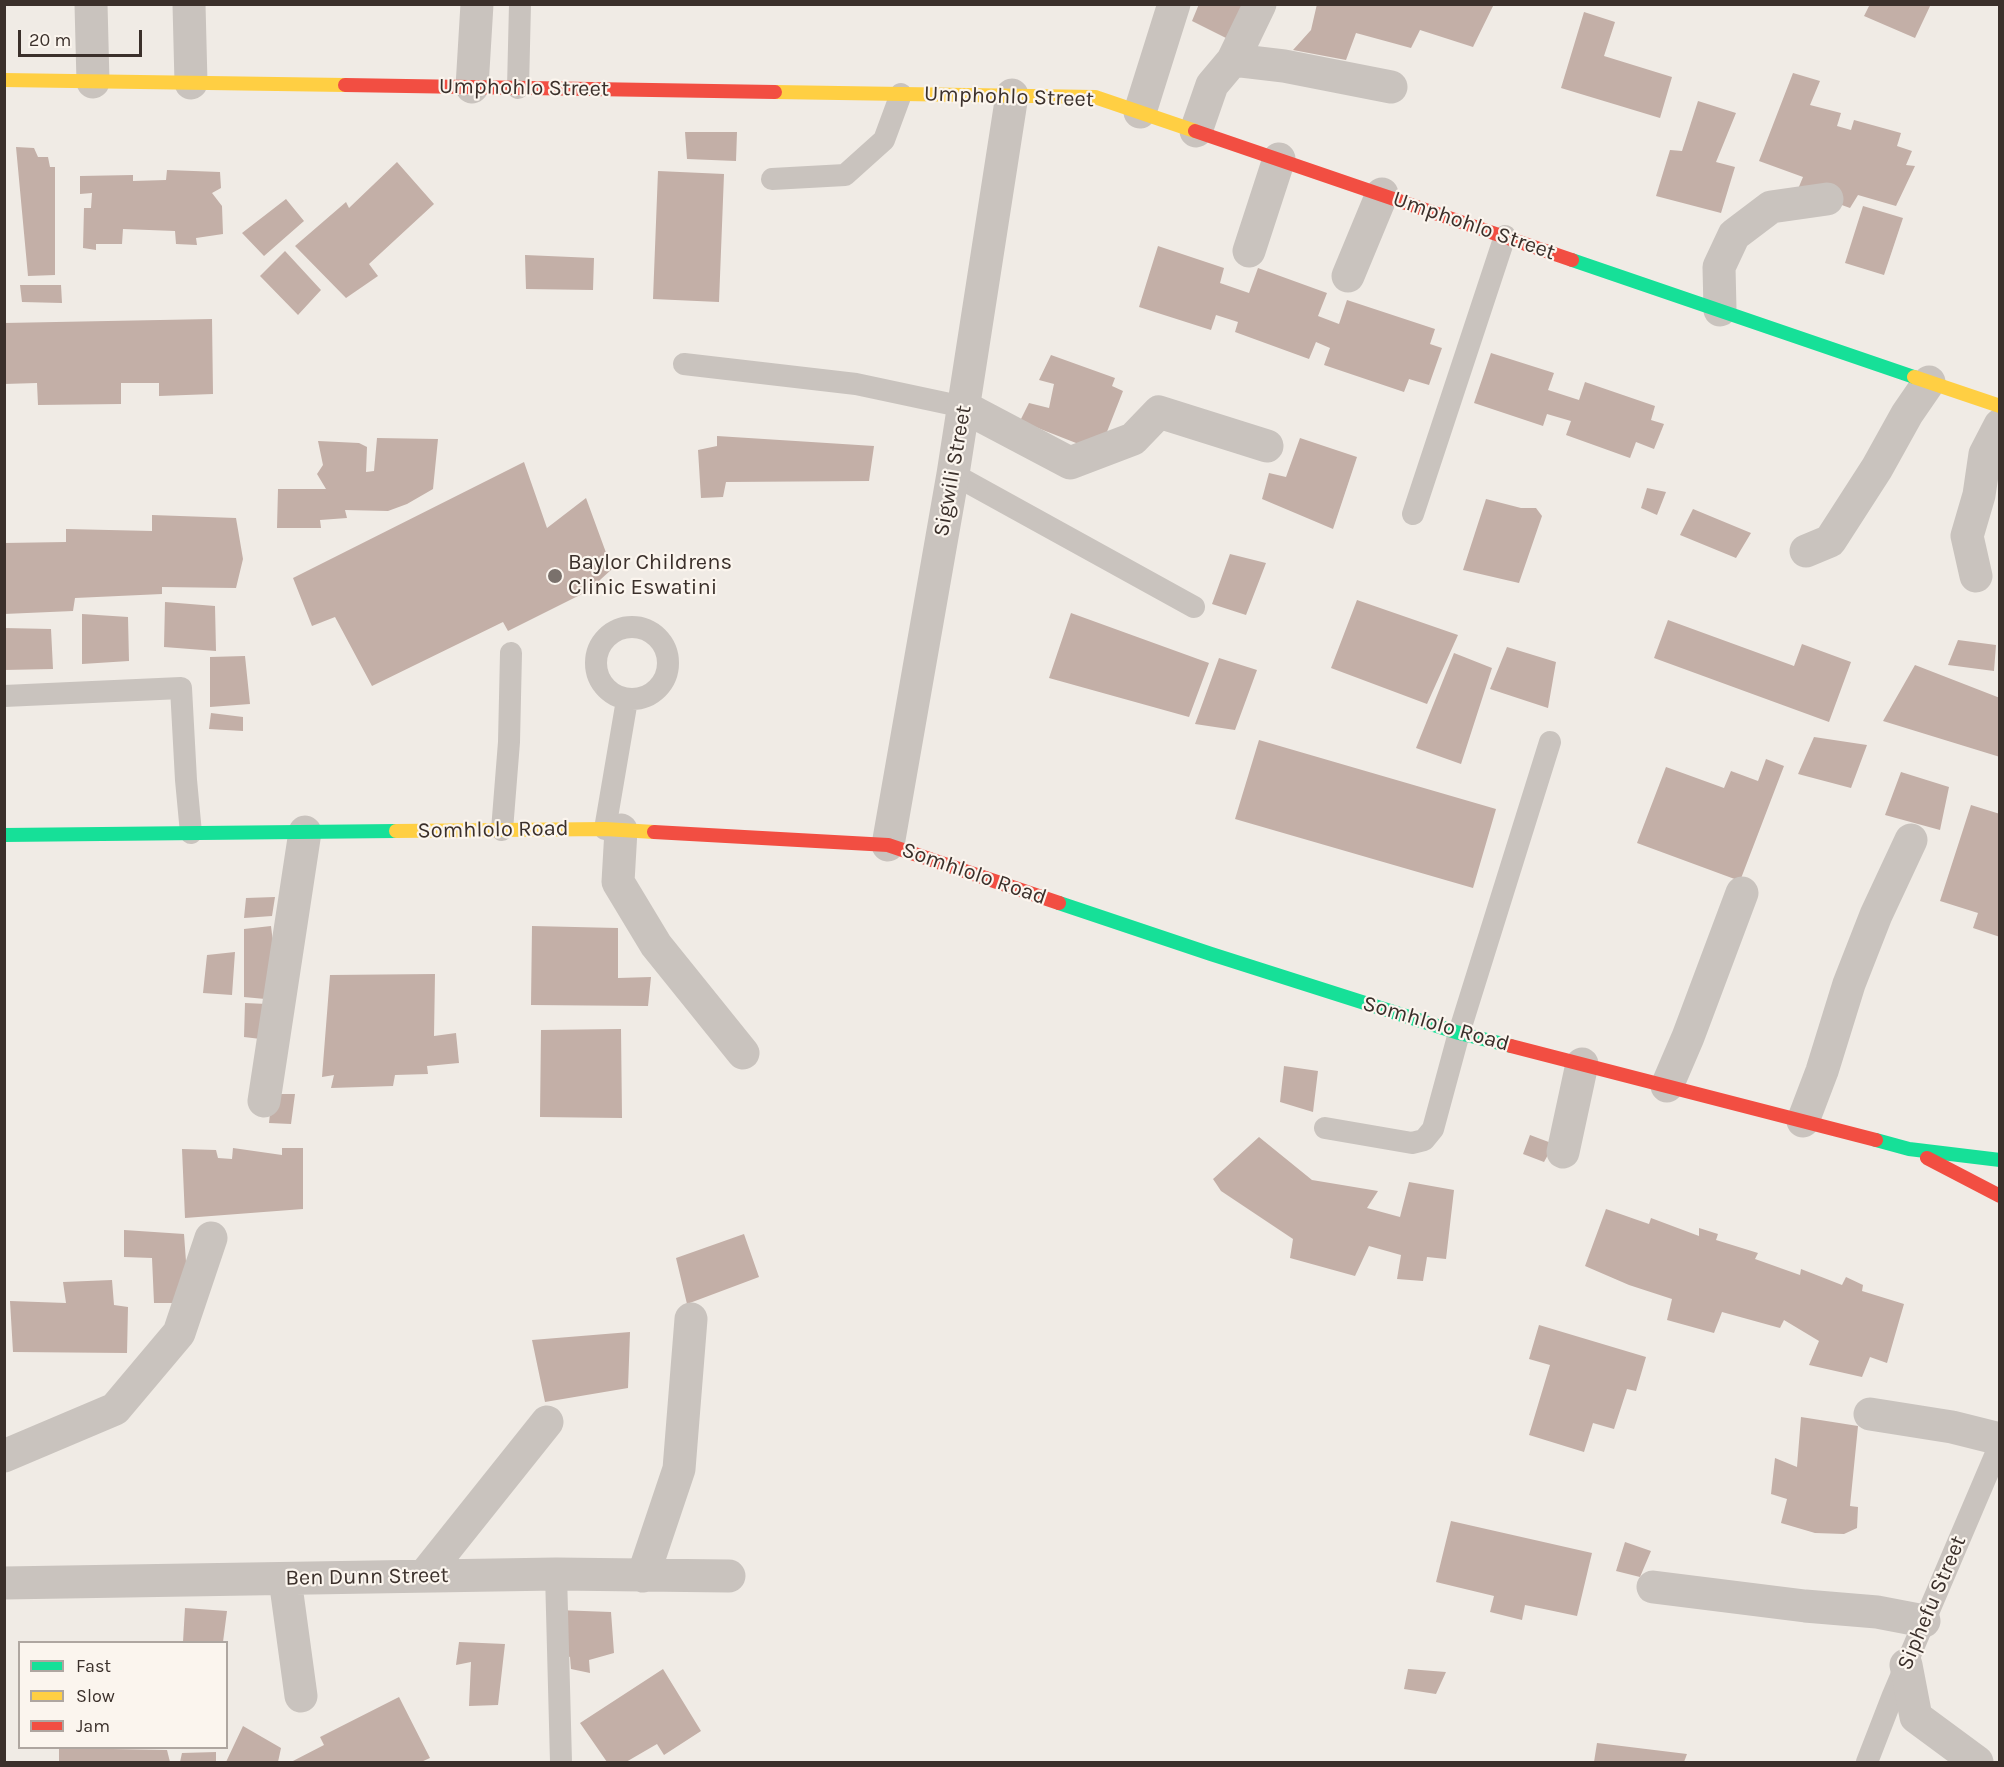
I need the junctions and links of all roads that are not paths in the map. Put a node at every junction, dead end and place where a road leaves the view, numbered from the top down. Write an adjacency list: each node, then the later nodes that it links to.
1 (91, 4): 9 (street)
2 (189, 4): 10 (street)
3 (477, 4): 11 (street)
4 (520, 4): 13 (lane)
5 (1174, 4): 16 (street)
6 (1260, 4): 7 (street)
7 (1233, 60): 12 (street); 17 (street)
8 (4, 80): 9 (main road, Umphohlo Street)
9 (93, 82): 10 (main road, Umphohlo Street)
10 (191, 83): 11 (main road, Umphohlo Street)
11 (472, 87): 13 (main road, Umphohlo Street)
12 (1391, 87)
13 (519, 88): 14 (main road, Umphohlo Street)
14 (901, 94): 15 (main road, Umphohlo Street); 19 (lane)
15 (1012, 95): 16 (main road, Umphohlo Street); 29 (street, Sigwili Street)
16 (1140, 112): 17 (main road, Umphohlo Street)
17 (1196, 131): 18 (main road, Umphohlo Street)
18 (1279, 159): 20 (main road, Umphohlo Street); 23 (street)
19 (772, 178)
20 (1382, 195): 22 (main road, Umphohlo Street); 24 (street)
21 (1827, 199): 25 (street)
22 (1505, 236): 25 (main road, Umphohlo Street); 33 (lane)
23 (1249, 251)
24 (1348, 276)
25 (1720, 310): 27 (main road, Umphohlo Street)
26 (684, 364): 29 (lane)
27 (1929, 382): 28 (main road, Umphohlo Street); 34 (street)
28 (2000, 406)
29 (964, 407): 31 (street); 32 (street, Sigwili Street)
30 (2000, 425): 35 (street)
31 (1267, 446)
32 (953, 474): 36 (lane); 47 (street, Sigwili Street)
33 (1413, 514)
34 (1806, 551)
35 (1976, 576)
36 (1194, 607)
37 (511, 653): 42 (lane)
38 (4, 696): 44 (lane)
39 (627, 700): 41 (lane)
40 (1551, 742): 49 (lane)
41 (613, 829): 42 (main road, Somhlolo Road); 47 (main road, Somhlolo Road); 50 (street)
42 (502, 830): 43 (main road, Somhlolo Road)
43 (305, 832): 44 (main road, Somhlolo Road); 53 (street)
44 (191, 833): 45 (main road, Somhlolo Road)
45 (4, 835)
46 (1911, 840): 54 (street)
47 (888, 845): 49 (main road, Somhlolo Road)
48 (1742, 893): 52 (street)
49 (1459, 1033): 51 (main road, Somhlolo Road); 55 (lane)
50 (743, 1053)
51 (1582, 1064): 52 (main road, Somhlolo Road); 57 (street)
52 (1666, 1086): 54 (main road, Somhlolo Road)
53 (264, 1101)
54 (1803, 1121): 56 (main road, Somhlolo Road)
55 (1325, 1128)
56 (1909, 1149): 58 (main road, Somhlolo Road); 59 (main road, Somhlolo Road)
57 (1563, 1152)
58 (2000, 1160)
59 (2000, 1196)
60 (211, 1238): 66 (street)
61 (692, 1319): 69 (street)
62 (1870, 1414): 64 (street)
63 (547, 1422): 68 (street)
64 (2000, 1439)
65 (2000, 1444): 74 (lane, Siphefu Street)
66 (4, 1456)
67 (556, 1574): 68 (street, Ben Dunn Street); 69 (street, Ben Dunn Street); 77 (lane)
68 (424, 1576): 71 (street, Ben Dunn Street)
69 (643, 1576): 70 (street, Ben Dunn Street)
70 (729, 1576)
71 (285, 1578): 72 (street, Ben Dunn Street); 76 (street)
72 (4, 1582)
73 (1653, 1587): 74 (street)
74 (1924, 1621): 75 (lane, Siphefu Street)
75 (1906, 1665): 78 (lane, Siphefu Street); 79 (street)
76 (302, 1696)
77 (561, 1762)
78 (1868, 1762)
79 (1977, 1762)

